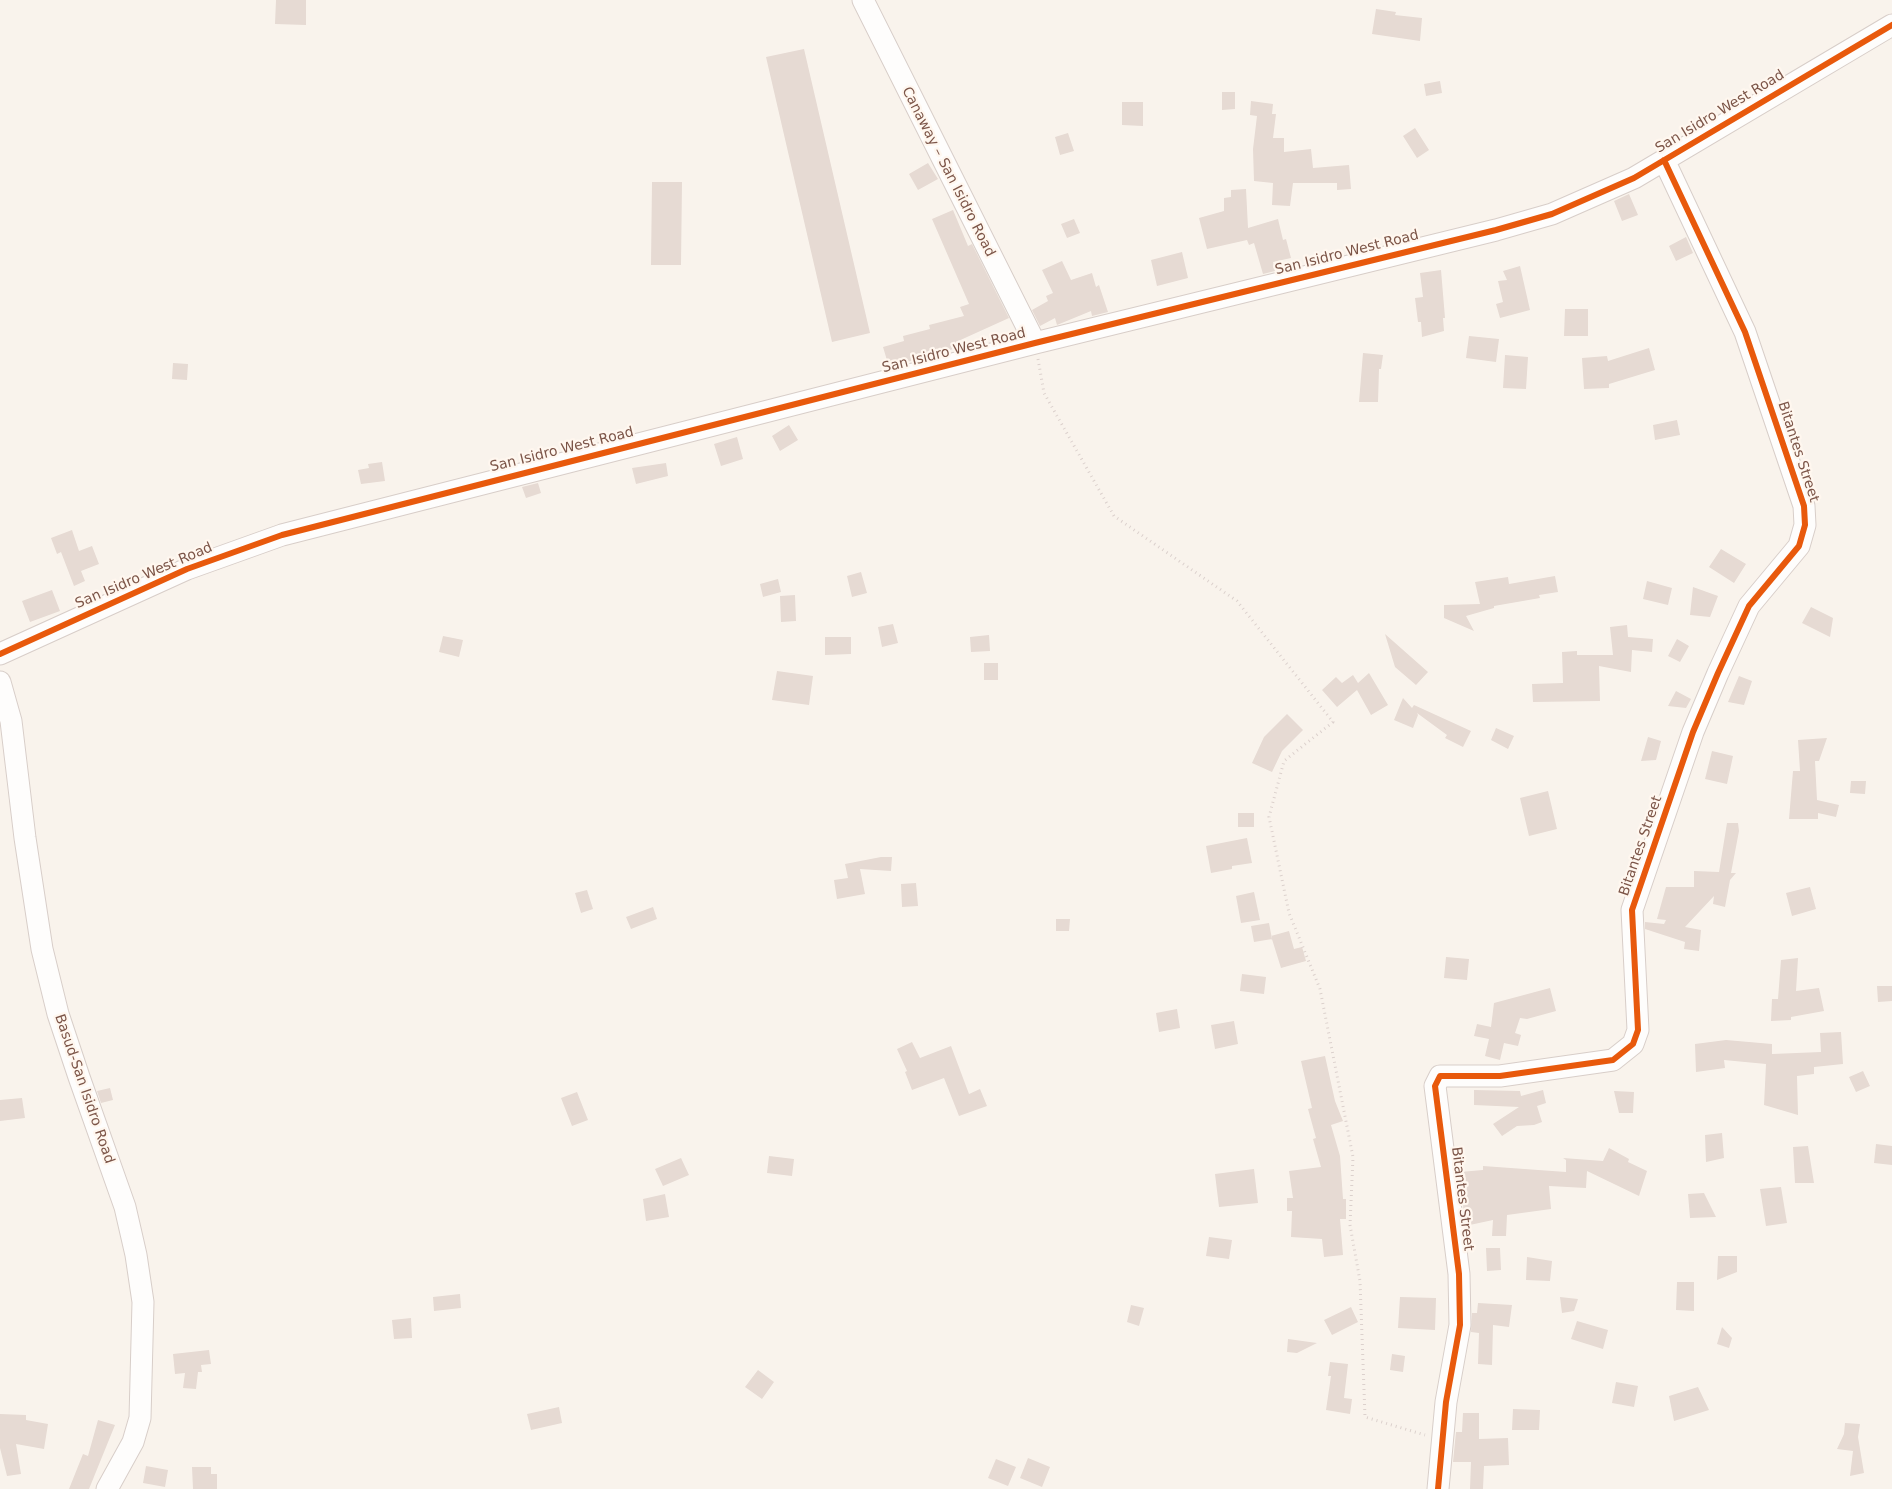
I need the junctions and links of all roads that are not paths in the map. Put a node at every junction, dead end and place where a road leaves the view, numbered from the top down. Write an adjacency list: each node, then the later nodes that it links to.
1 (862, 0): 4 (street, Canaway – San Isidro Road)
2 (1892, 24): 3 (street, San Isidro West Road)
3 (1664, 160): 4 (street, San Isidro West Road); 8 (street, Bitantes Street)
4 (1035, 343): 5 (street, San Isidro West Road)
5 (0, 654)
6 (0, 682): 7 (street, Basud-San Isidro Road)
7 (107, 1489)
8 (1438, 1489)

